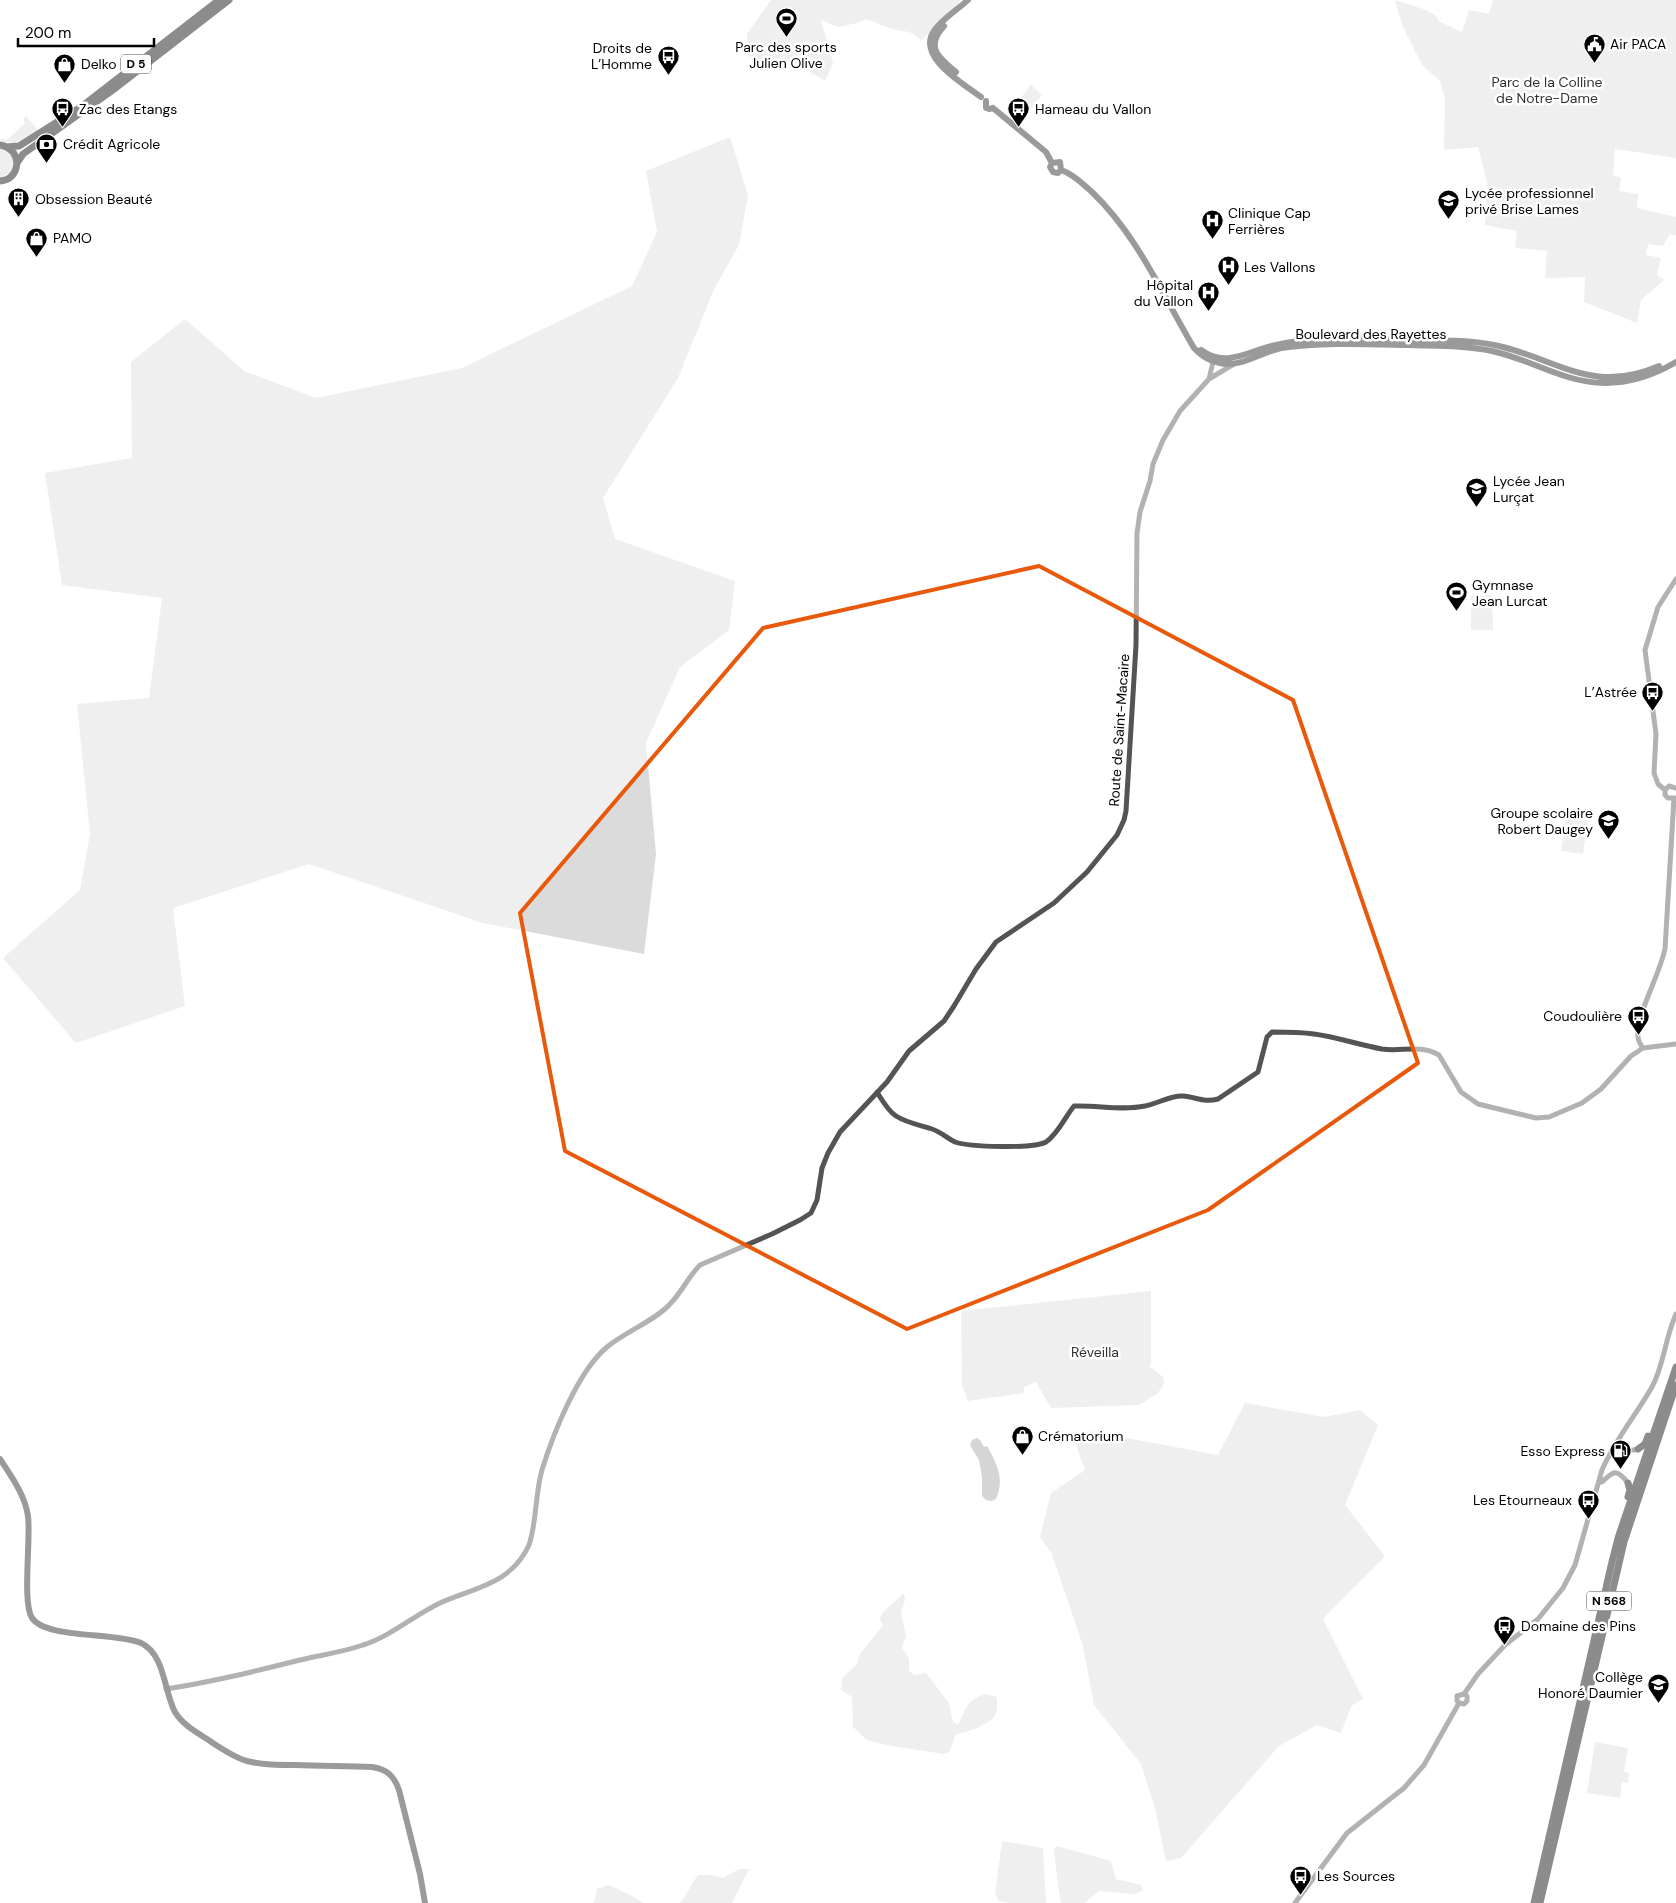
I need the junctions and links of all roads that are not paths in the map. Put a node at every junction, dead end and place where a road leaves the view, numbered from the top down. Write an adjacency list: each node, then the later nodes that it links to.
1 (220, 0): 4 (main road, D 5)
2 (229, 0): 5 (main road, D 5)
3 (969, 0): 7 (main road)
4 (3, 146): 5 (main road)
5 (17, 163): 6 (main road)
6 (0, 182)
7 (1188, 337): 8 (main road, Boulevard des Rayettes); 11 (main road)
8 (1198, 347): 9 (main road, Boulevard des Rayettes); 11 (street)
9 (1256, 351): 10 (main road, Boulevard des Rayettes); 11 (street)
10 (1676, 358)
11 (1216, 362): 12 (main road, Boulevard des Rayettes); 14 (street); 15 (street, Route de Saint-Macaire)
12 (1237, 363): 13 (main road, Boulevard des Rayettes); 14 (street, Route de Saint-Macaire)
13 (1676, 363)
14 (1218, 373): 15 (street, Route de Saint-Macaire)
15 (1209, 379): 22 (street, Route de Saint-Macaire)
16 (1676, 579): 18 (street)
17 (1676, 788): 18 (street)
18 (1665, 790): 19 (street)
19 (1675, 798): 21 (street)
20 (1676, 1044): 21 (street)
21 (1643, 1048): 22 (street)
22 (877, 1092): 35 (street, Route de Saint-Macaire)
23 (1676, 1314): 29 (street)
24 (1676, 1360): 27 (main road)
25 (1676, 1367): 27 (main road, N 568)
26 (1676, 1385): 39 (main road, N 568)
27 (1668, 1392): 28 (main road, N 568)
28 (1664, 1402): 30 (main road); 34 (main road, N 568)
29 (1616, 1442): 30 (street); 32 (street)
30 (1638, 1449)
31 (0, 1458): 35 (main road)
32 (1598, 1482): 33 (street); 37 (street)
33 (1628, 1483): 34 (main road)
34 (1618, 1538): 38 (main road, N 568)
35 (166, 1688): 36 (main road)
36 (425, 1903)
37 (1295, 1903)
38 (1534, 1903)
39 (1540, 1903)

